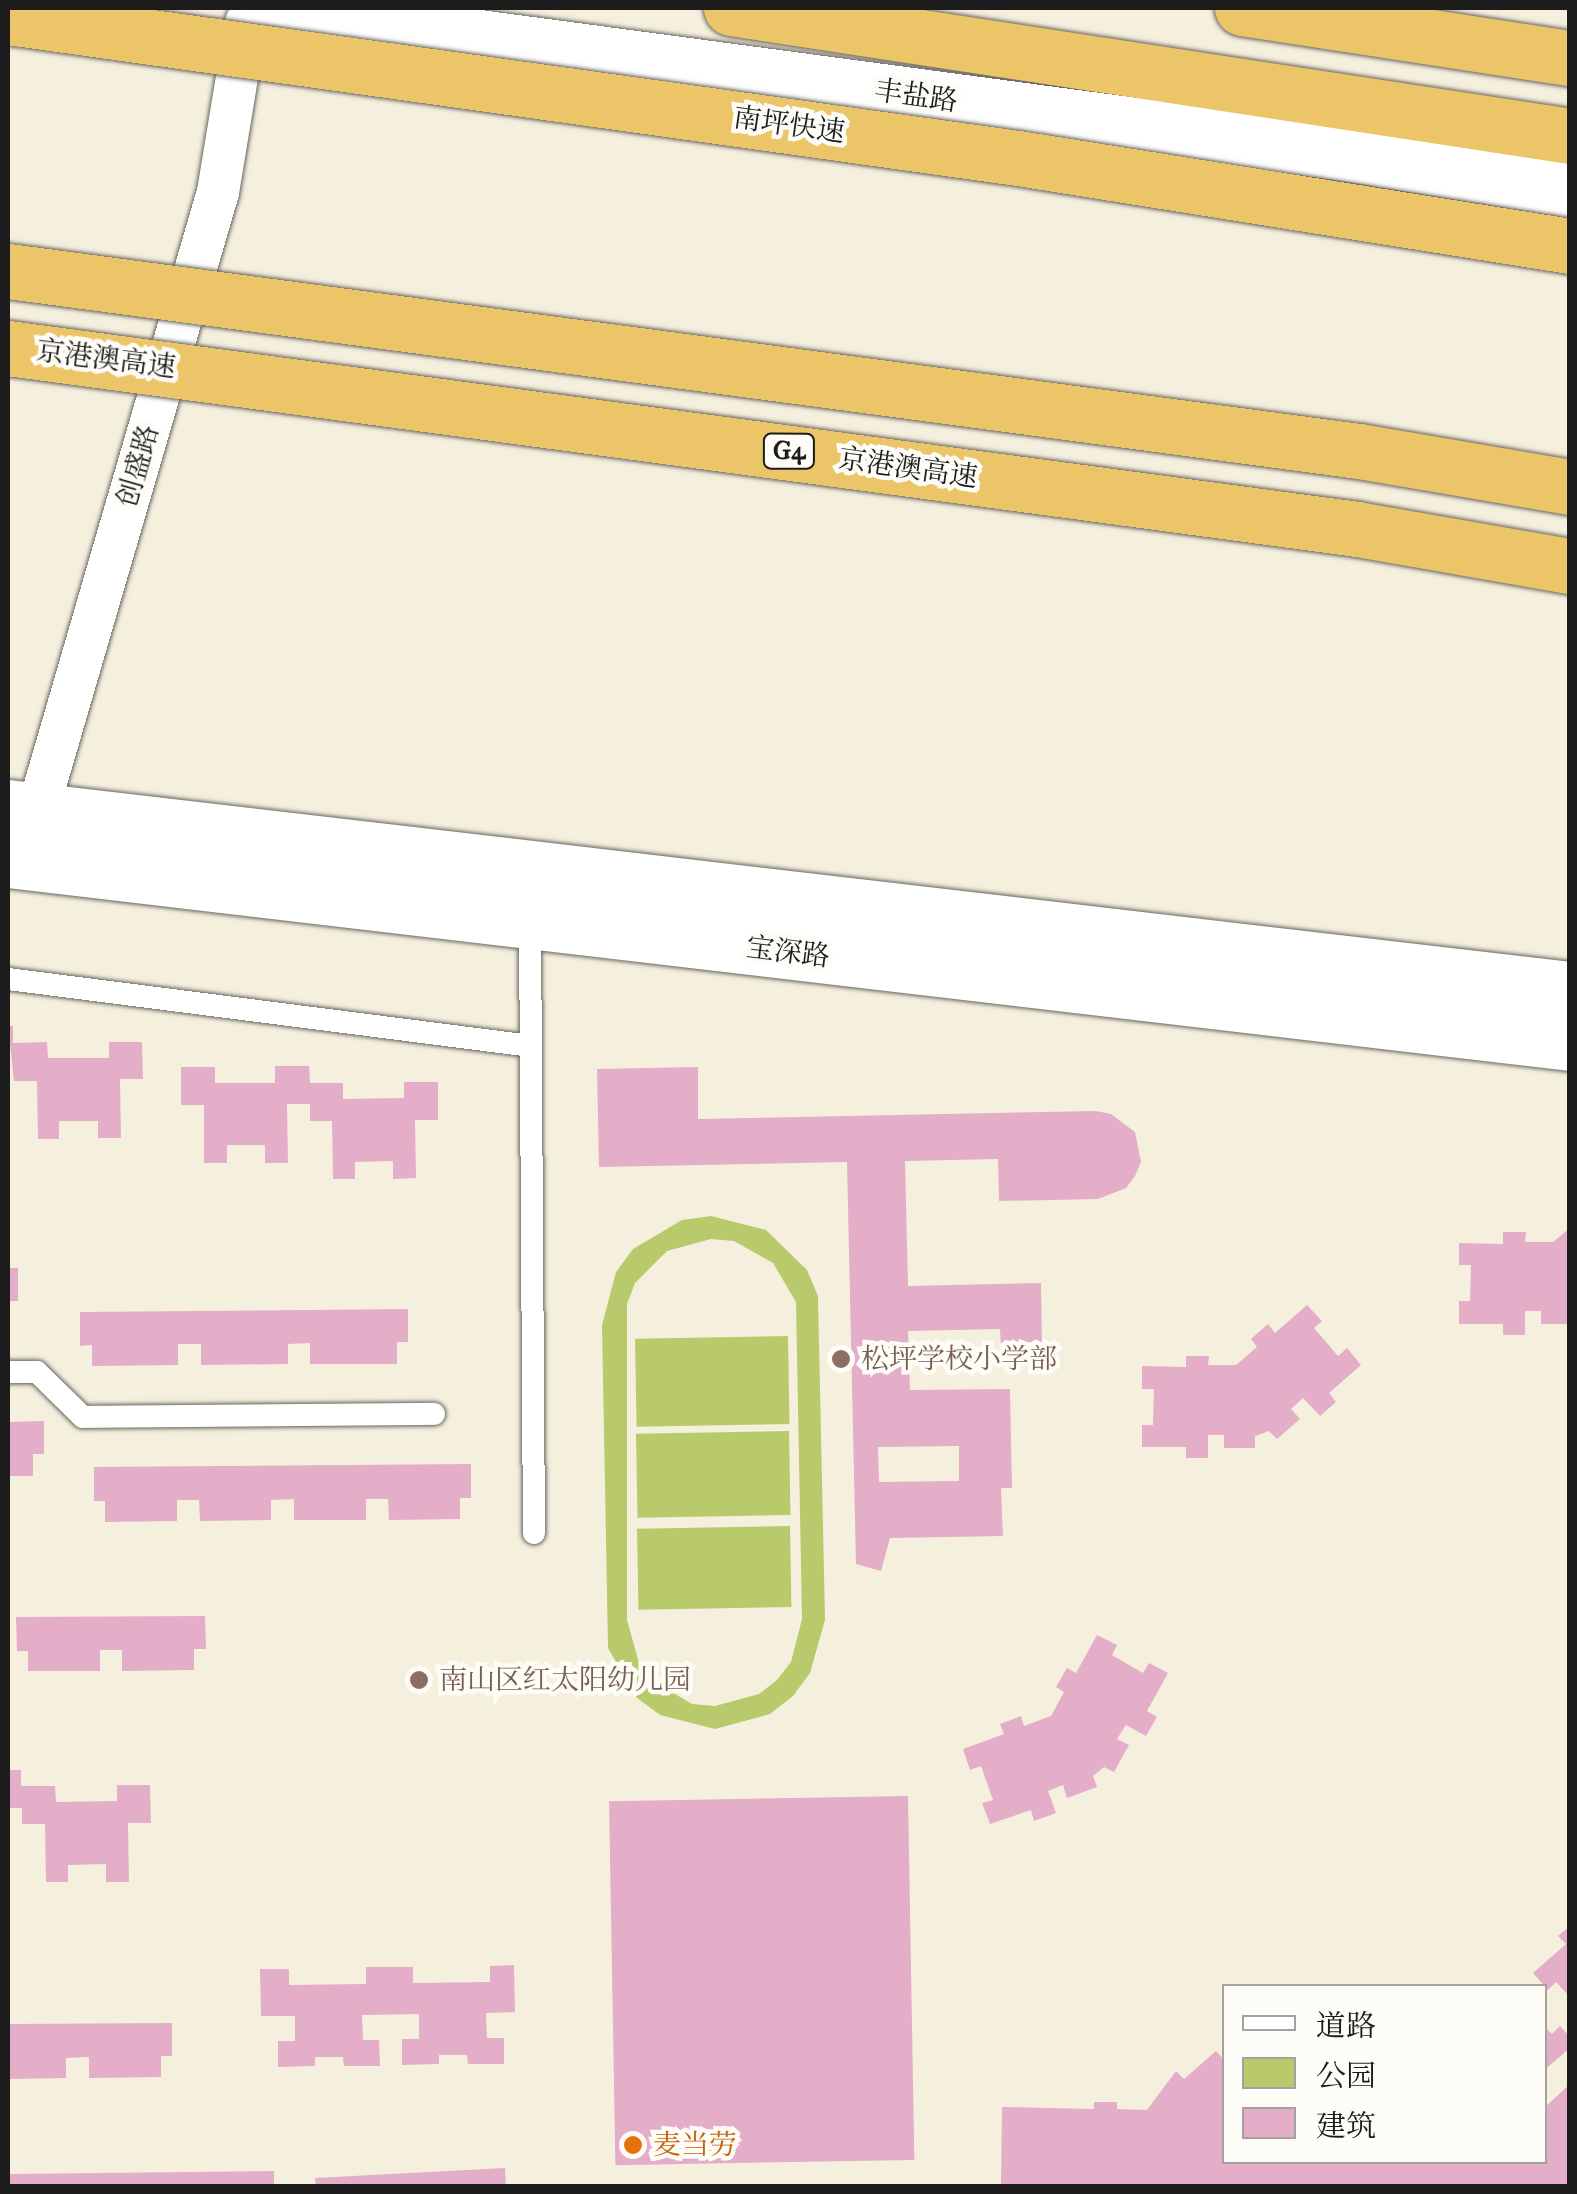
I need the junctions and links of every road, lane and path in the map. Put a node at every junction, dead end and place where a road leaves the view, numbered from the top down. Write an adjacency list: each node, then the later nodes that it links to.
1 (248, 8): 14 (street, 创盛路)
2 (262, 8): 8 (street, 丰盐路)
3 (731, 8): 7 (highway)
4 (1242, 8): 6 (highway)
5 (8, 17): 9 (highway, 南坪快速, bridge)
6 (1570, 58)
7 (1570, 136)
8 (1570, 190)
9 (1570, 246)
10 (8, 271): 12 (highway, bridge)
11 (8, 348): 13 (highway, 京港澳高速 / G4, bridge)
12 (1570, 487)
13 (1570, 566)
14 (19, 835): 15 (street, 宝深路)
15 (529, 895): 17 (street, 宝深路); 18 (street, 宝深路); 19 (lane)
16 (8, 978): 19 (lane)
17 (1570, 989)
18 (1570, 1043)
19 (531, 1046): 22 (lane)
20 (8, 1372): 21 (lane)
21 (434, 1414)
22 (534, 1533)

